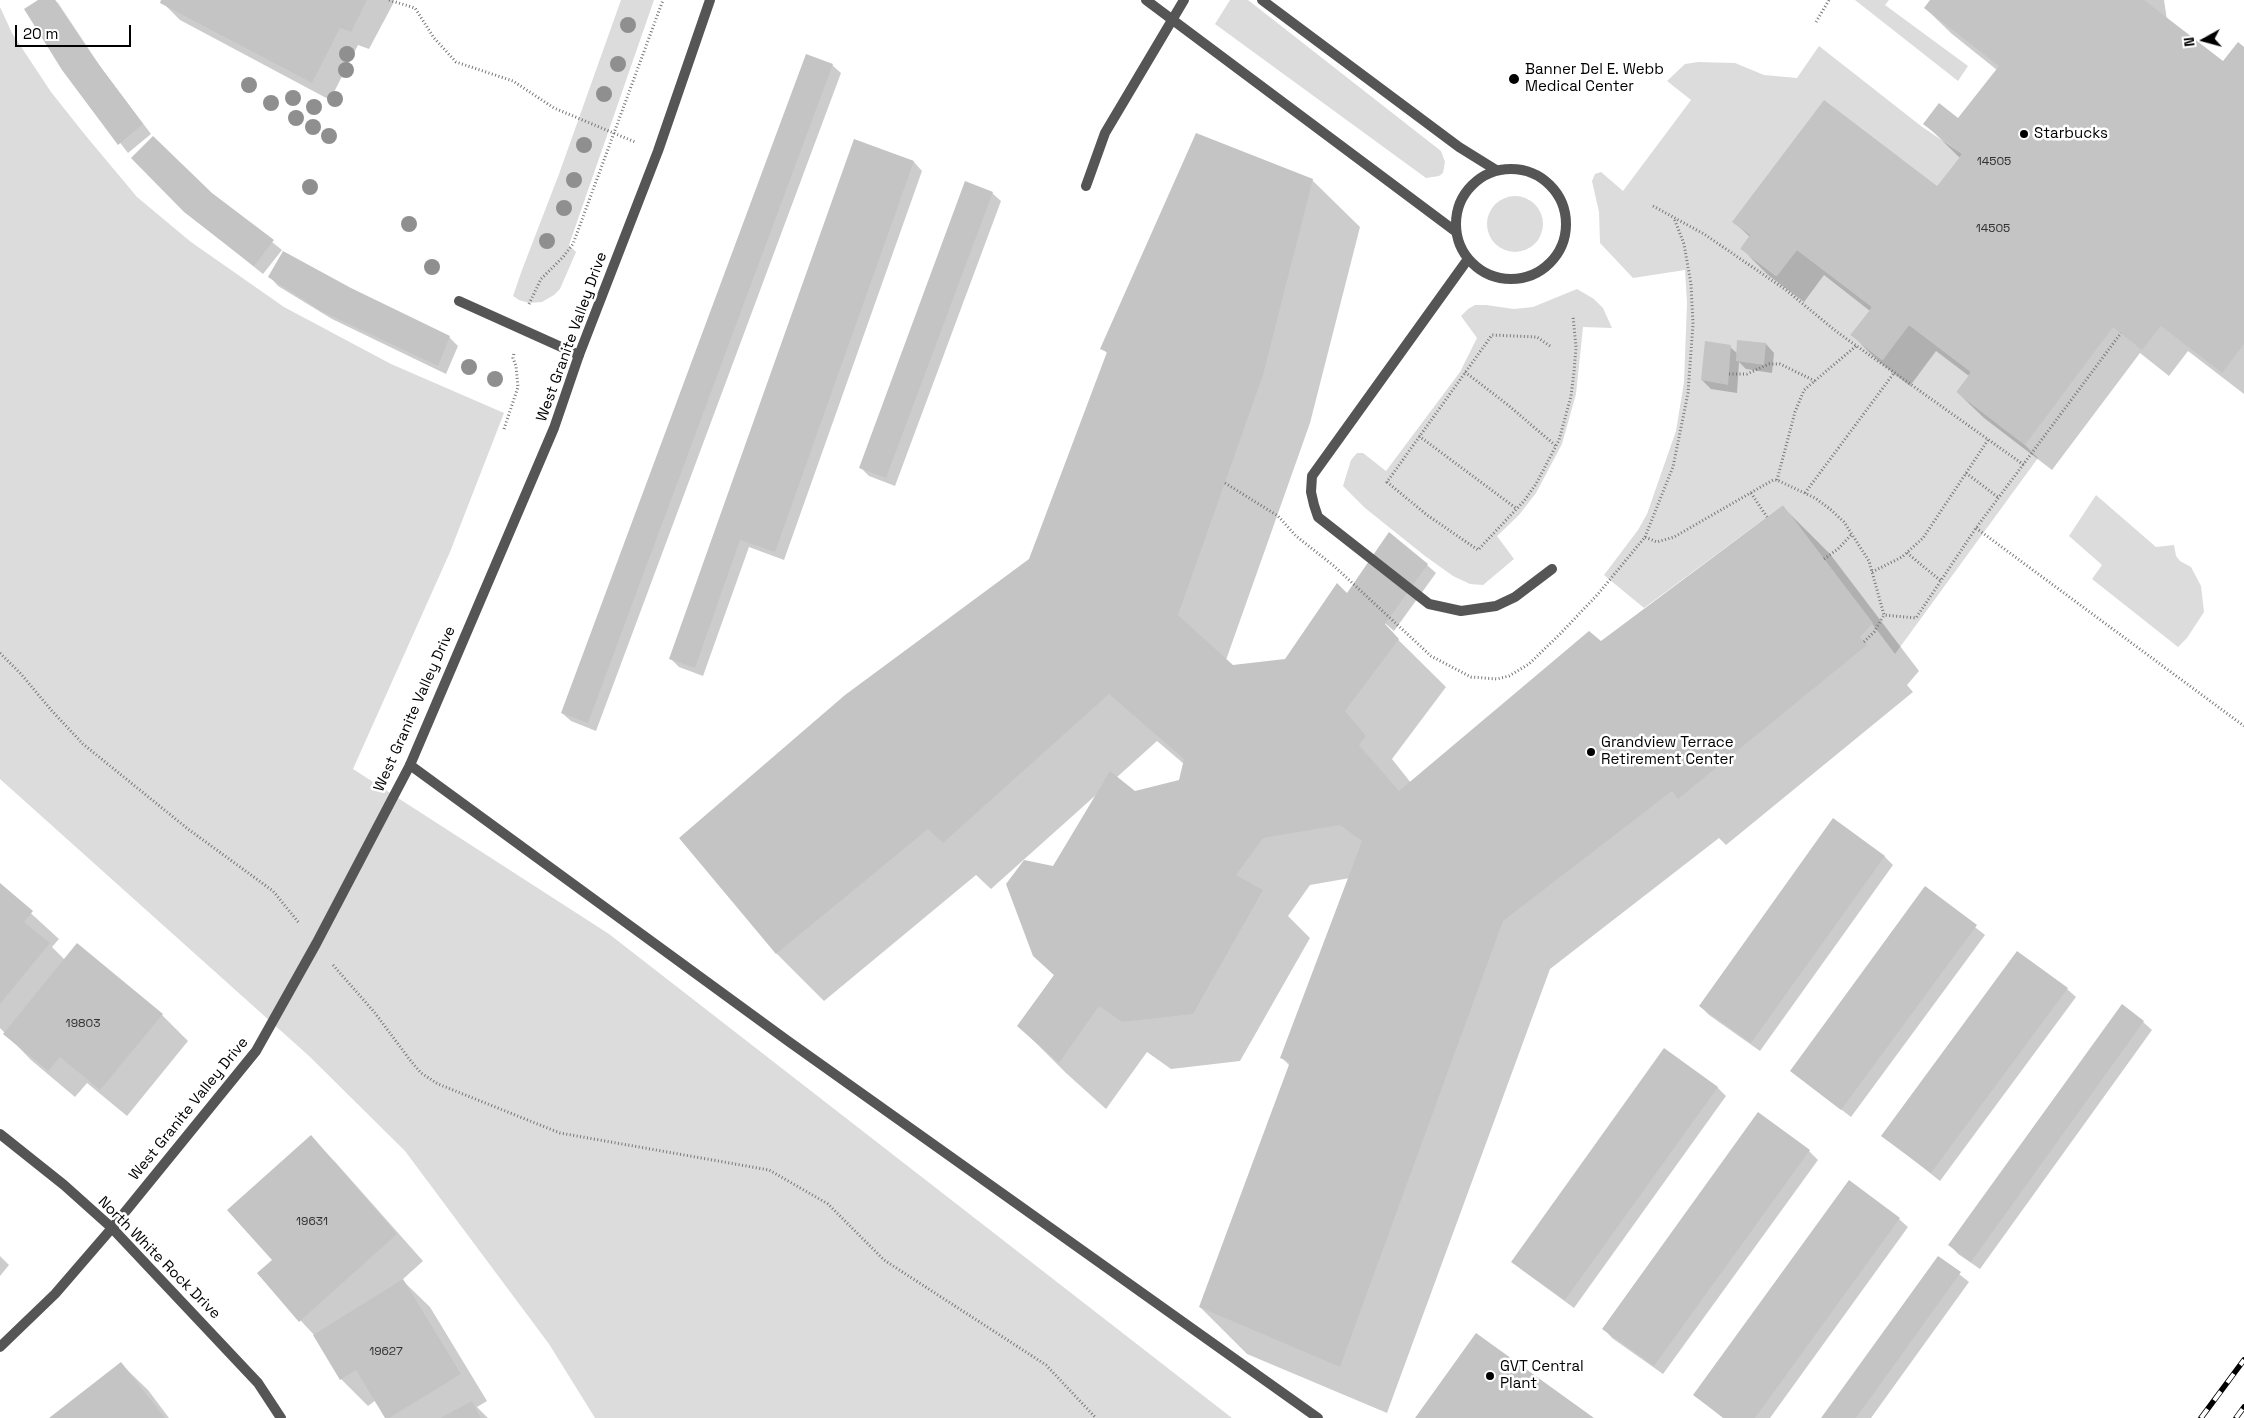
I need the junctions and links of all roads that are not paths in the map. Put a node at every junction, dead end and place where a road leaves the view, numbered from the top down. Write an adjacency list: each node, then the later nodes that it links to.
1 (710, 0): 11 (street, West Granite Valley Drive)
2 (1146, 0): 5 (street)
3 (1184, 0): 5 (street)
4 (1262, 0): 6 (street)
5 (1171, 19): 7 (street); 8 (street)
6 (1496, 170): 8 (street); 9 (street)
7 (1086, 186)
8 (1455, 231): 9 (street)
9 (1468, 259): 12 (street)
10 (459, 301): 11 (street)
11 (579, 355): 13 (street, West Granite Valley Drive)
12 (1552, 569)
13 (410, 764): 15 (street, West Granite Valley Drive); 18 (street)
14 (0, 1134): 15 (street, North White Rock Drive)
15 (112, 1228): 16 (street, West Granite Valley Drive); 17 (street, North White Rock Drive)
16 (0, 1346)
17 (280, 1418)
18 (1318, 1418)

